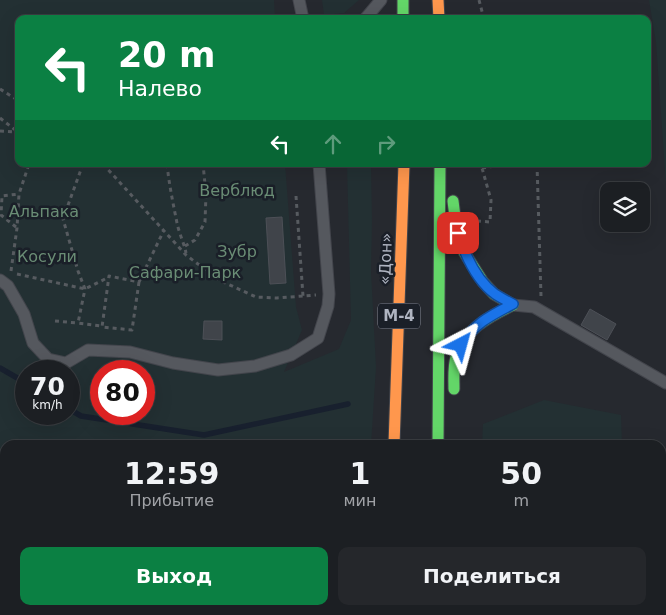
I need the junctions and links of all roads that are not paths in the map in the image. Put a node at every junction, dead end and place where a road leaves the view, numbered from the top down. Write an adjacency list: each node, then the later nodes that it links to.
1 (299, 0): 5 (lane)
2 (382, 0): 6 (lane)
3 (403, 0): 7 (highway)
4 (438, 0): 8 (highway)
5 (302, 15)
6 (369, 15)
7 (403, 15)
8 (439, 15)
9 (319, 167): 13 (lane)
10 (402, 167): 17 (highway, «Дон» / М-4)
11 (440, 167): 18 (highway, М-4)
12 (448, 167): 14 (highway)
13 (0, 280)
14 (513, 304): 15 (lane); 16 (highway)
15 (666, 383)
16 (453, 396)
17 (394, 440)
18 (438, 440)

